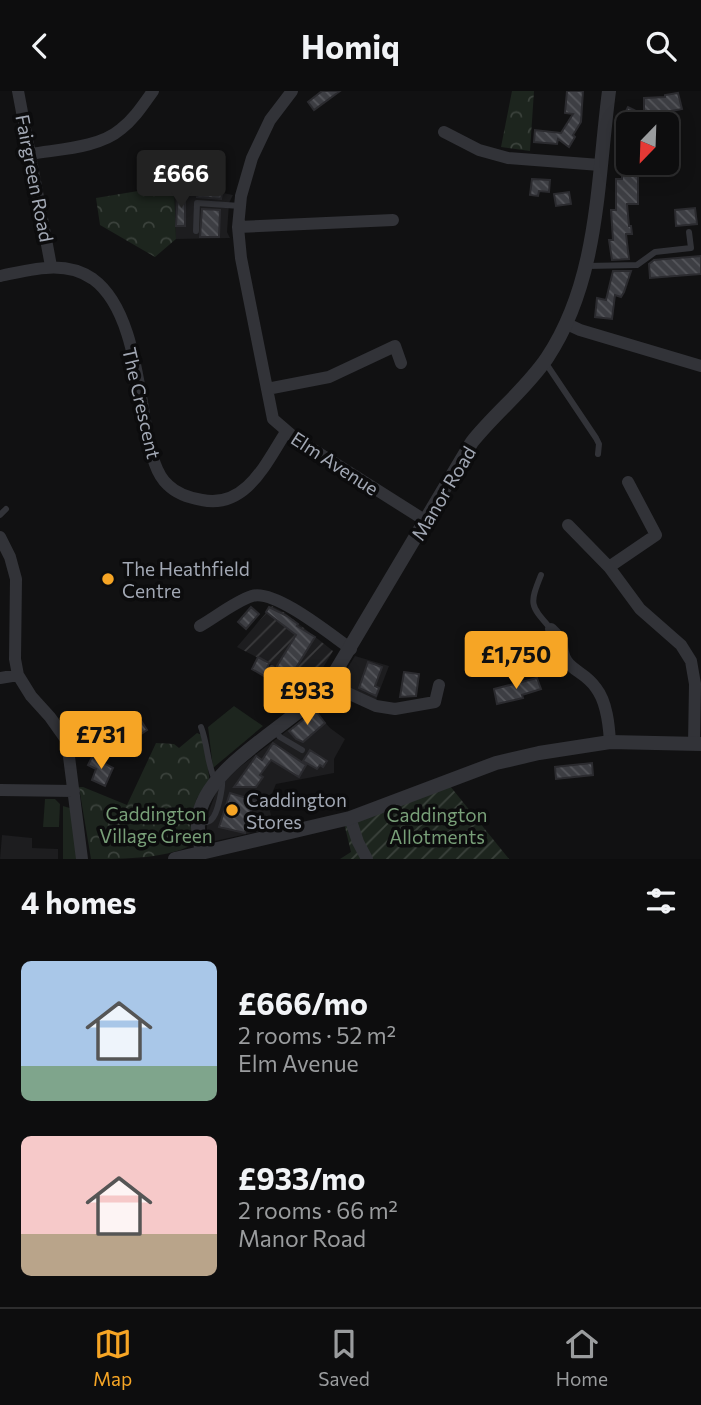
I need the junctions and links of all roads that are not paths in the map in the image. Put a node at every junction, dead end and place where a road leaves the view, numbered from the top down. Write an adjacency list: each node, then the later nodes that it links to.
1 (18, 91): 6 (street, Fairgreen Road)
2 (153, 91): 6 (street)
3 (292, 91): 8 (street, Elm Avenue)
4 (609, 91): 7 (street, Manor Road)
5 (444, 132): 7 (street)
6 (31, 154): 14 (street, Fairgreen Road)
7 (600, 165): 13 (street, Manor Road)
8 (240, 206): 10 (street, Elm Avenue); 11 (lane)
9 (393, 221): 10 (street)
10 (239, 227): 20 (street, Elm Avenue)
11 (196, 230)
12 (689, 232): 13 (lane)
13 (587, 265): 16 (street, Manor Road)
14 (51, 266): 15 (street, The Crescent); 21 (street, The Crescent)
15 (0, 276)
16 (567, 324): 17 (street, Manor Road); 19 (street)
17 (545, 362): 22 (lane); 26 (street, Manor Road)
18 (401, 363): 20 (street)
19 (701, 366)
20 (267, 390): 21 (street, Elm Avenue)
21 (286, 432): 26 (street, Elm Avenue)
22 (598, 454)
23 (628, 482): 29 (street)
24 (6, 509): 25 (lane)
25 (0, 515)
26 (426, 521): 35 (street, Manor Road)
27 (568, 525): 29 (street)
28 (0, 537): 39 (street)
29 (609, 567): 47 (street)
30 (541, 575): 34 (lane)
31 (220, 614): 32 (street); 33 (street); 35 (street)
32 (200, 626)
33 (228, 626)
34 (551, 629): 37 (street)
35 (351, 649): 41 (street, Manor Road)
36 (518, 651): 37 (street)
37 (563, 657): 46 (street)
38 (272, 667): 43 (lane)
39 (18, 675): 40 (street); 51 (street)
40 (0, 678)
41 (328, 684): 42 (street); 43 (street, Manor Road)
42 (439, 685)
43 (300, 713): 45 (street, Manor Road)
44 (201, 727): 49 (lane)
45 (275, 731): 48 (lane); 49 (street, Manor Road)
46 (610, 742): 47 (street); 52 (street)
47 (697, 744)
48 (302, 750)
49 (218, 777): 53 (street, Manor Road)
50 (0, 790): 51 (street)
51 (74, 791): 55 (street)
52 (350, 818): 54 (street); 57 (street)
53 (202, 852): 54 (street); 56 (street)
54 (222, 854)
55 (82, 859)
56 (176, 859)
57 (367, 859)

